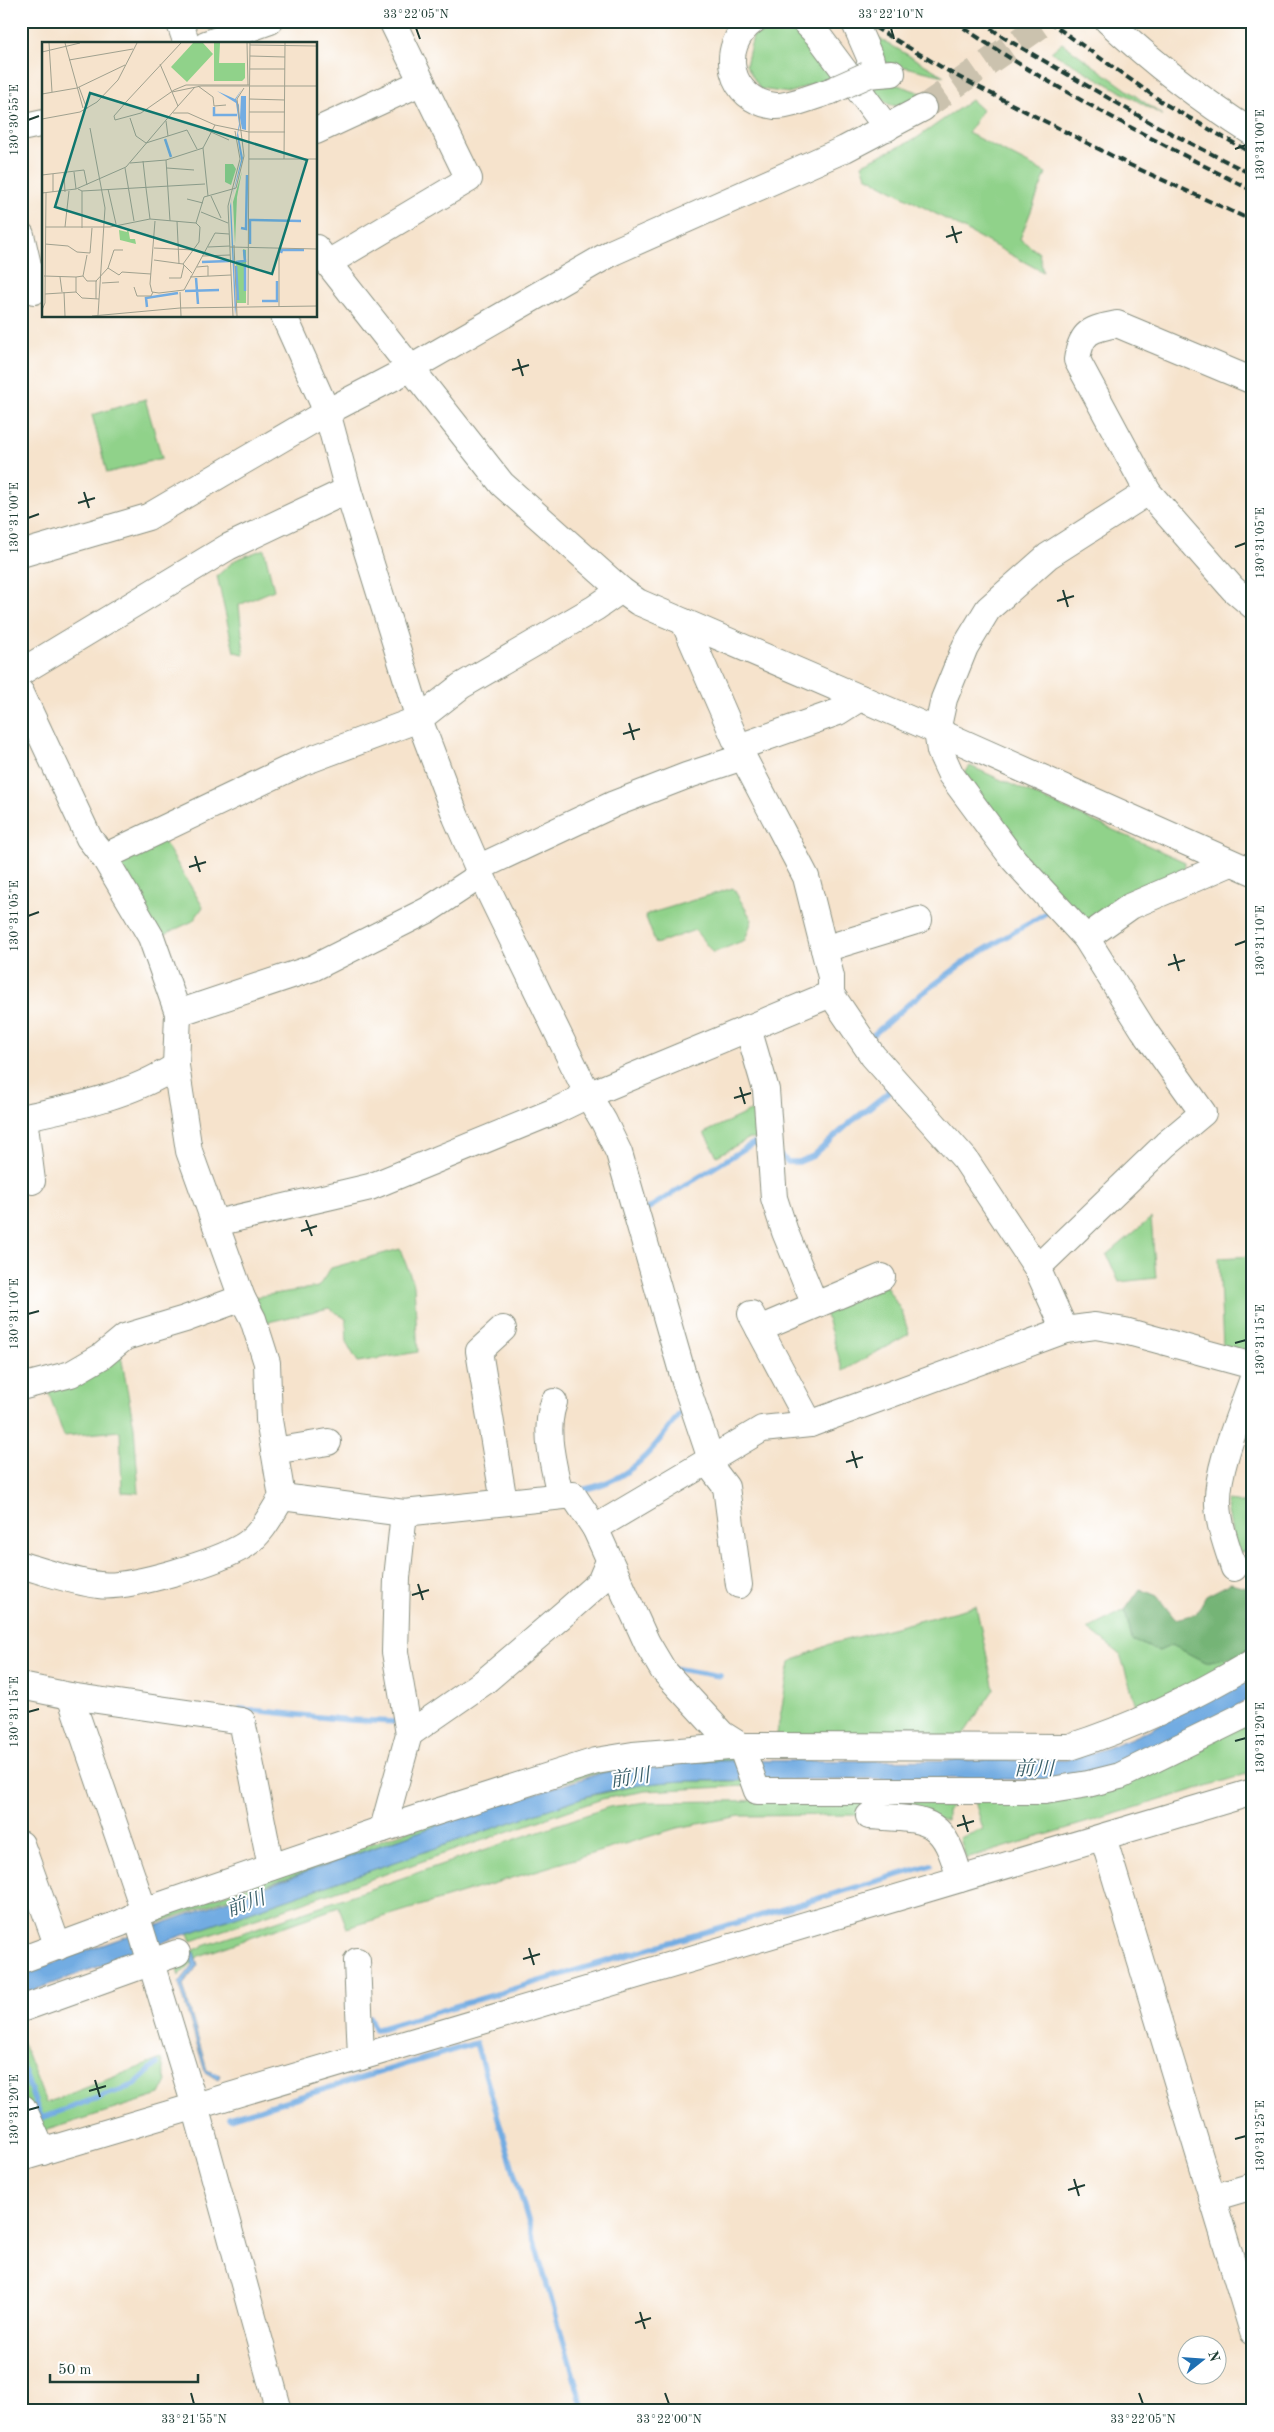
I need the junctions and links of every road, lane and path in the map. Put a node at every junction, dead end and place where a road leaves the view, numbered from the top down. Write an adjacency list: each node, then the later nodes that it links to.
1 (179, 21): 8 (street)
2 (270, 21): 9 (street)
3 (392, 21): 10 (street)
4 (754, 21): 6 (street, bridge)
5 (804, 21): 14 (street)
6 (854, 21)
7 (1108, 21): 16 (street)
8 (185, 42)
9 (212, 42)
10 (422, 82): 15 (street); 18 (street)
11 (922, 108): 14 (street)
12 (42, 123): 13 (street)
13 (21, 128)
14 (888, 128): 21 (street)
15 (318, 130)
16 (1253, 133)
17 (21, 235): 19 (street)
18 (322, 255): 21 (street)
19 (33, 292)
20 (285, 318): 23 (street)
21 (410, 368): 23 (street); 27 (street)
22 (1253, 382): 25 (street)
23 (327, 412): 24 (street); 26 (street)
24 (348, 490): 30 (street); 33 (street)
25 (1148, 492): 28 (street); 34 (street)
26 (21, 554)
27 (621, 590): 29 (street); 33 (street)
28 (1253, 606)
29 (684, 622): 32 (street); 35 (street)
30 (21, 672)
31 (21, 692): 36 (street)
32 (860, 698): 34 (street); 35 (street)
33 (420, 719): 36 (street); 38 (street)
34 (937, 731): 37 (street); 40 (street)
35 (741, 752): 38 (street); 41 (street)
36 (104, 857): 43 (street)
37 (1242, 868): 40 (street)
38 (480, 872): 43 (street); 46 (street)
39 (919, 920): 41 (street)
40 (1086, 938): 50 (street)
41 (824, 949): 42 (street)
42 (831, 994): 44 (street); 50 (street)
43 (178, 1013): 45 (street)
44 (748, 1028): 46 (street); 53 (street)
45 (176, 1066): 47 (street); 49 (street)
46 (588, 1095): 49 (street); 63 (street)
47 (23, 1118): 48 (street)
48 (32, 1181)
49 (216, 1223): 52 (street)
50 (1037, 1268): 55 (street)
51 (882, 1277): 53 (street)
52 (242, 1298): 58 (street); 62 (street)
53 (815, 1305): 60 (street)
54 (503, 1328): 66 (street)
55 (1065, 1330): 56 (street); 60 (street)
56 (1253, 1366)
57 (1253, 1378): 71 (street)
58 (21, 1386)
59 (554, 1402): 64 (street)
60 (810, 1424): 63 (street)
61 (328, 1442): 62 (street)
62 (274, 1451): 65 (street)
63 (709, 1460): 68 (street); 72 (street)
64 (560, 1496): 66 (street); 68 (street)
65 (282, 1497): 67 (street); 70 (street)
66 (504, 1502): 67 (street)
67 (404, 1513): 77 (street)
68 (595, 1528): 69 (street)
69 (609, 1561): 77 (street); 78 (street)
70 (21, 1565)
71 (1234, 1568)
72 (739, 1585)
73 (1253, 1662): 78 (street)
74 (21, 1686): 75 (street)
75 (70, 1696): 84 (street); 86 (street)
76 (1253, 1711): 78 (street)
77 (409, 1734): 81 (street)
78 (747, 1763): 81 (street)
79 (1253, 1792): 82 (street)
80 (869, 1816): 85 (street)
81 (384, 1829): 84 (street)
82 (1103, 1837): 85 (street); 98 (street)
83 (21, 1844): 87 (street)
84 (271, 1867): 86 (street)
85 (960, 1879): 93 (street)
86 (140, 1916): 87 (street); 89 (street)
87 (58, 1947): 90 (street)
88 (177, 1953): 89 (street)
89 (150, 1957): 92 (street); 94 (street)
90 (21, 1960)
91 (357, 1961): 93 (street)
92 (21, 2008)
93 (361, 2057): 94 (street)
94 (195, 2106): 96 (street); 100 (street)
95 (23, 2108): 96 (street)
96 (32, 2155)
97 (1253, 2186): 98 (street)
98 (1212, 2198): 99 (street)
99 (1253, 2332)
100 (279, 2411)

